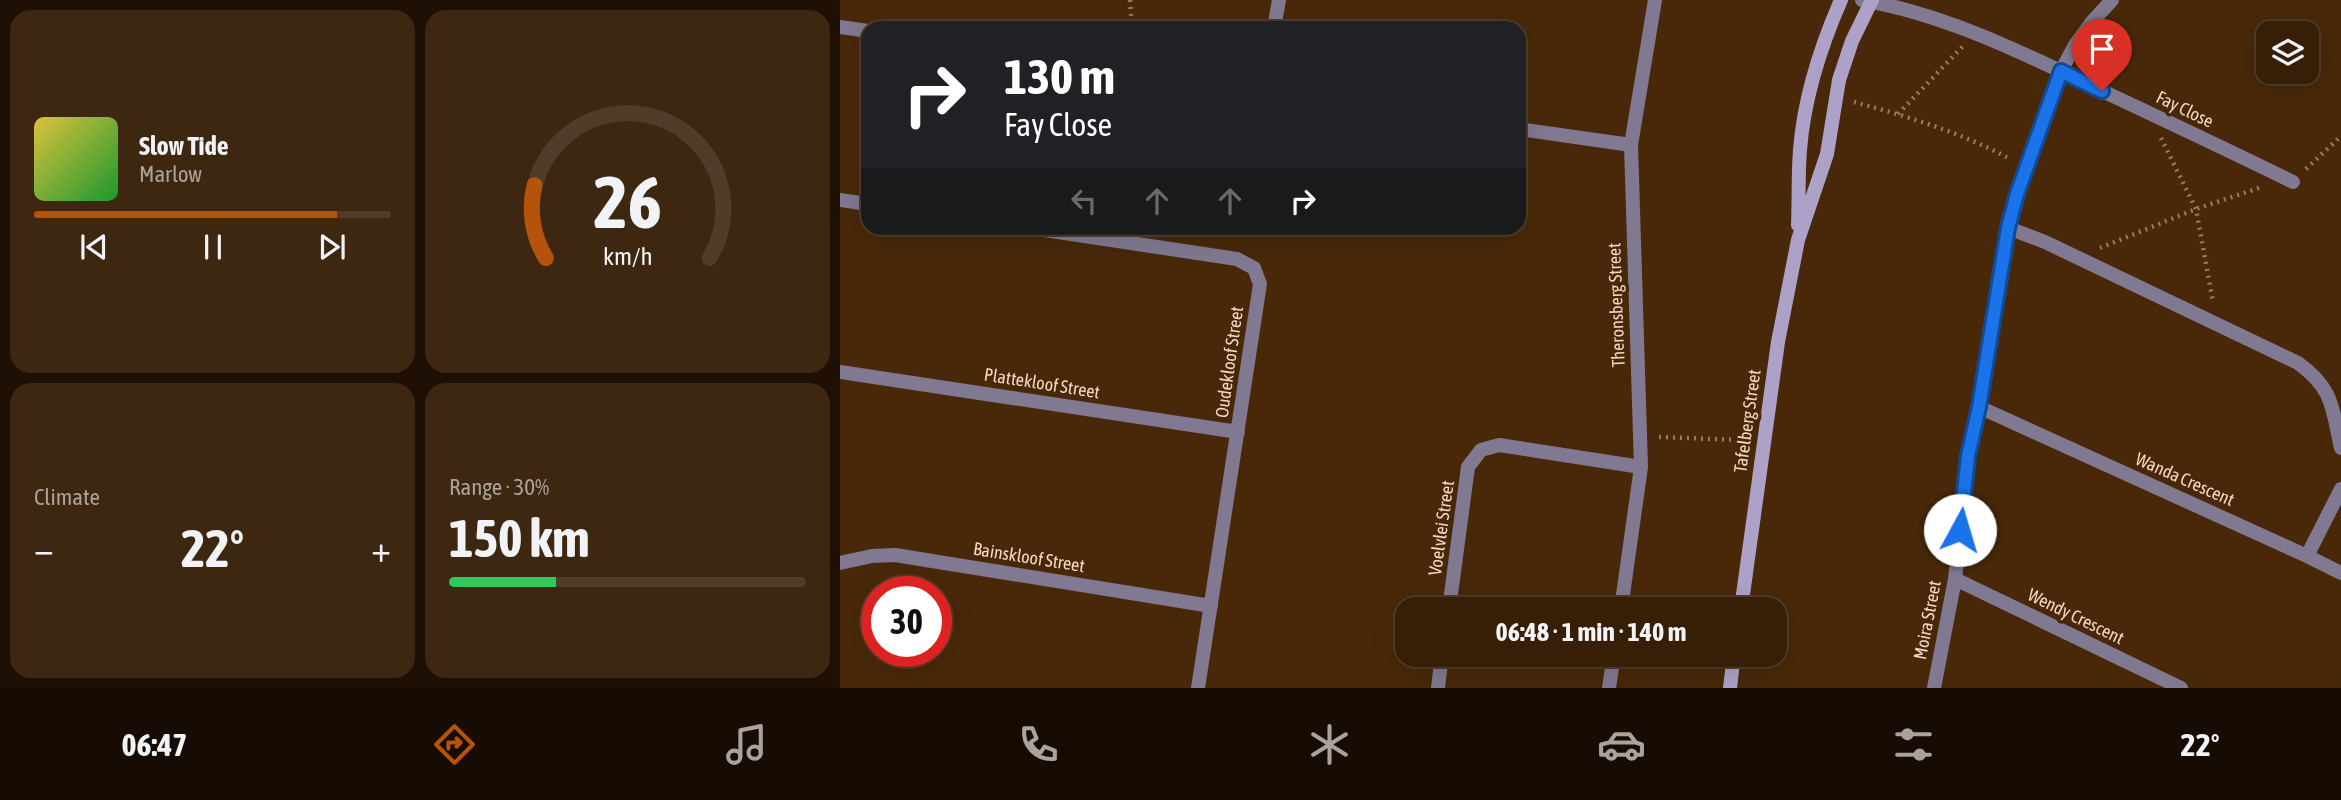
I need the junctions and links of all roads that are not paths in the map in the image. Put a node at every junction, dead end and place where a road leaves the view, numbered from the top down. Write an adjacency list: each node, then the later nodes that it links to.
1 (1279, 0): 6 (street)
2 (1655, 0): 11 (street, Theronsberg Street)
3 (1841, 0): 17 (street, Tafelberg Street)
4 (2112, 0): 9 (street, Moira Street)
5 (1868, 1): 9 (street, Fay Close); 17 (street, Tafelberg Street)
6 (1275, 21)
7 (840, 27): 8 (street)
8 (861, 31)
9 (2061, 71): 12 (street, Fay Close); 15 (street, Moira Street)
10 (1526, 130): 11 (street)
11 (1631, 145): 22 (street, Theronsberg Street)
12 (2293, 182)
13 (840, 200): 14 (street)
14 (861, 203)
15 (2008, 228): 19 (street, Moira Street); 21 (street)
16 (1089, 235): 20 (street, Oudekloof Street)
17 (1798, 240): 30 (street, Tafelberg Street)
18 (840, 372): 20 (street, Plattekloof Street)
19 (1979, 407): 24 (street, Wanda Crescent); 27 (street, Moira Street)
20 (1238, 432): 31 (street, Oudekloof Street)
21 (2341, 448)
22 (1641, 467): 28 (street, Voelvlei Street); 29 (street, Theronsberg Street)
23 (2341, 489): 24 (street)
24 (2307, 556): 26 (street, Wanda Crescent)
25 (840, 563): 31 (street, Bainskloof Street)
26 (2341, 573)
27 (1955, 579): 39 (street, Moira Street); 40 (street, Wendy Crescent)
28 (1451, 597)
29 (1622, 597)
30 (1743, 597)
31 (1211, 606): 35 (street, Oudekloof Street)
32 (1441, 667): 36 (street)
33 (1612, 667): 37 (street)
34 (1732, 667): 38 (street)
35 (1198, 688)
36 (1438, 688)
37 (1609, 688)
38 (1730, 688)
39 (1934, 688)
40 (2181, 688)

